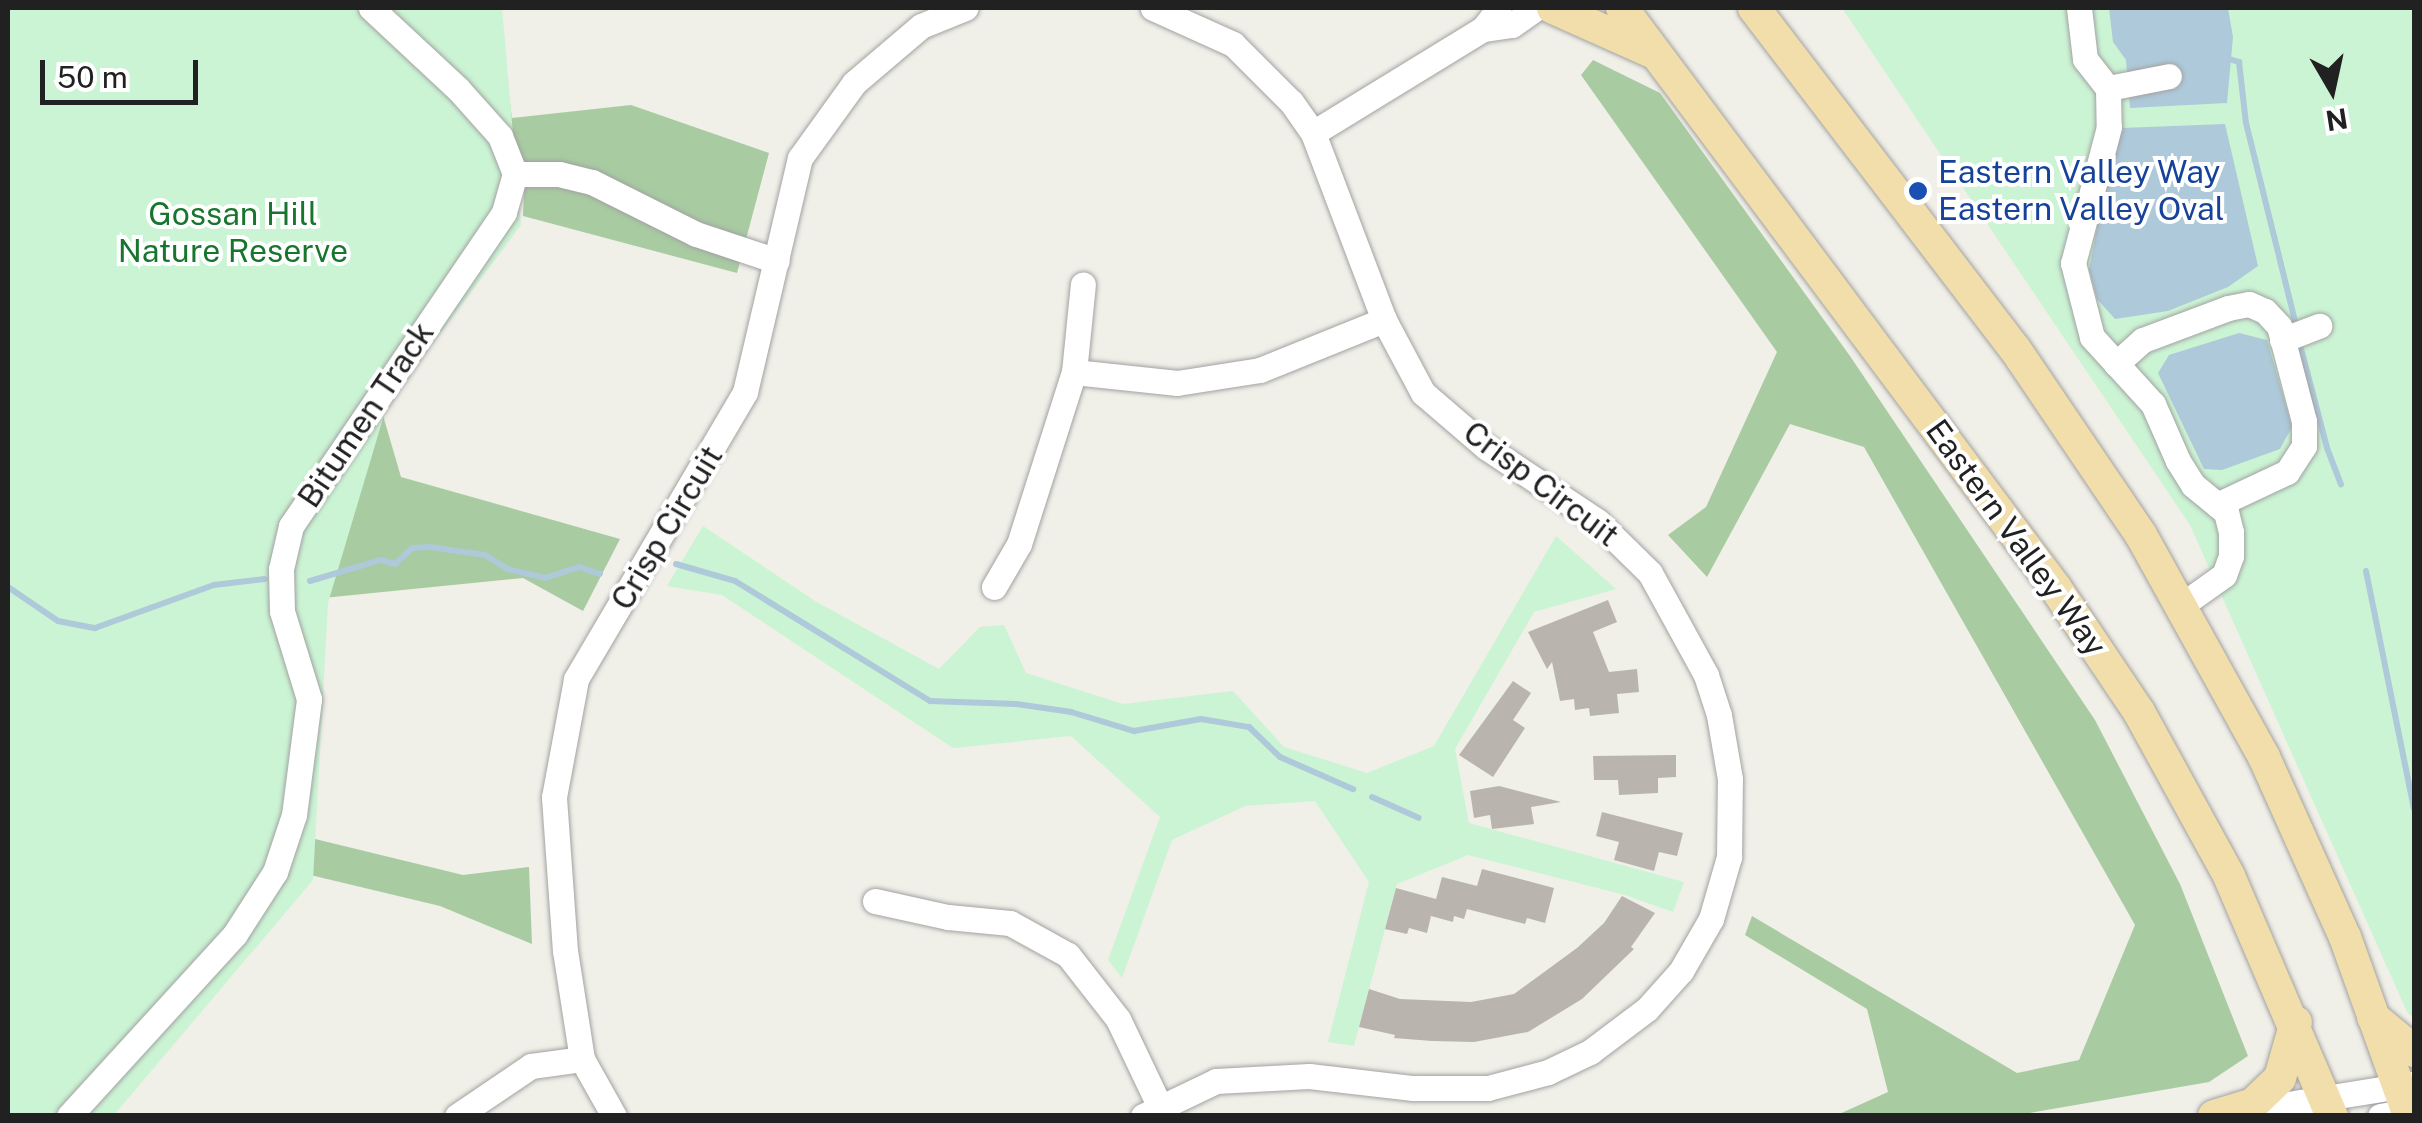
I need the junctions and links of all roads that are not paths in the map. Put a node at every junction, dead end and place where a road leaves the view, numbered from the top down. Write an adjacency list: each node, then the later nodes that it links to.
1 (370, 8): 16 (street)
2 (965, 8): 10 (street, Crisp Circuit)
3 (1152, 8): 15 (street, Crisp Circuit)
4 (1499, 8): 11 (street)
5 (1536, 8): 11 (street)
6 (1553, 8): 12 (main road)
7 (1622, 8): 12 (main road, Eastern Valley Way)
8 (1754, 8): 24 (main road)
9 (2079, 8): 14 (street)
10 (916, 17): 17 (street, Crisp Circuit)
11 (1483, 29): 15 (street)
12 (1654, 53): 27 (main road, Eastern Valley Way)
13 (2168, 76): 14 (street)
14 (2108, 88): 20 (street)
15 (1313, 133): 19 (street, Crisp Circuit)
16 (515, 174): 17 (street); 33 (street, Bitumen Track)
17 (777, 261): 29 (street, Crisp Circuit)
18 (1082, 284): 21 (street)
19 (1384, 320): 21 (street); 32 (street, Crisp Circuit)
20 (2116, 364): 22 (street); 22 (street)
21 (1074, 372): 23 (street)
22 (2217, 506): 24 (street)
23 (994, 587)
24 (2182, 605): 26 (main road)
25 (875, 902): 32 (street)
26 (2373, 1016): 28 (main road); 30 (main road)
27 (2296, 1022): 31 (main road, Eastern Valley Way); 36 (main road)
28 (2414, 1051)
29 (582, 1059): 34 (street); 35 (street, Crisp Circuit)
30 (2404, 1104): 31 (street)
31 (2329, 1107): 36 (street)
32 (1151, 1110)
33 (69, 1116)
34 (457, 1116)
35 (614, 1116)
36 (2214, 1116)

